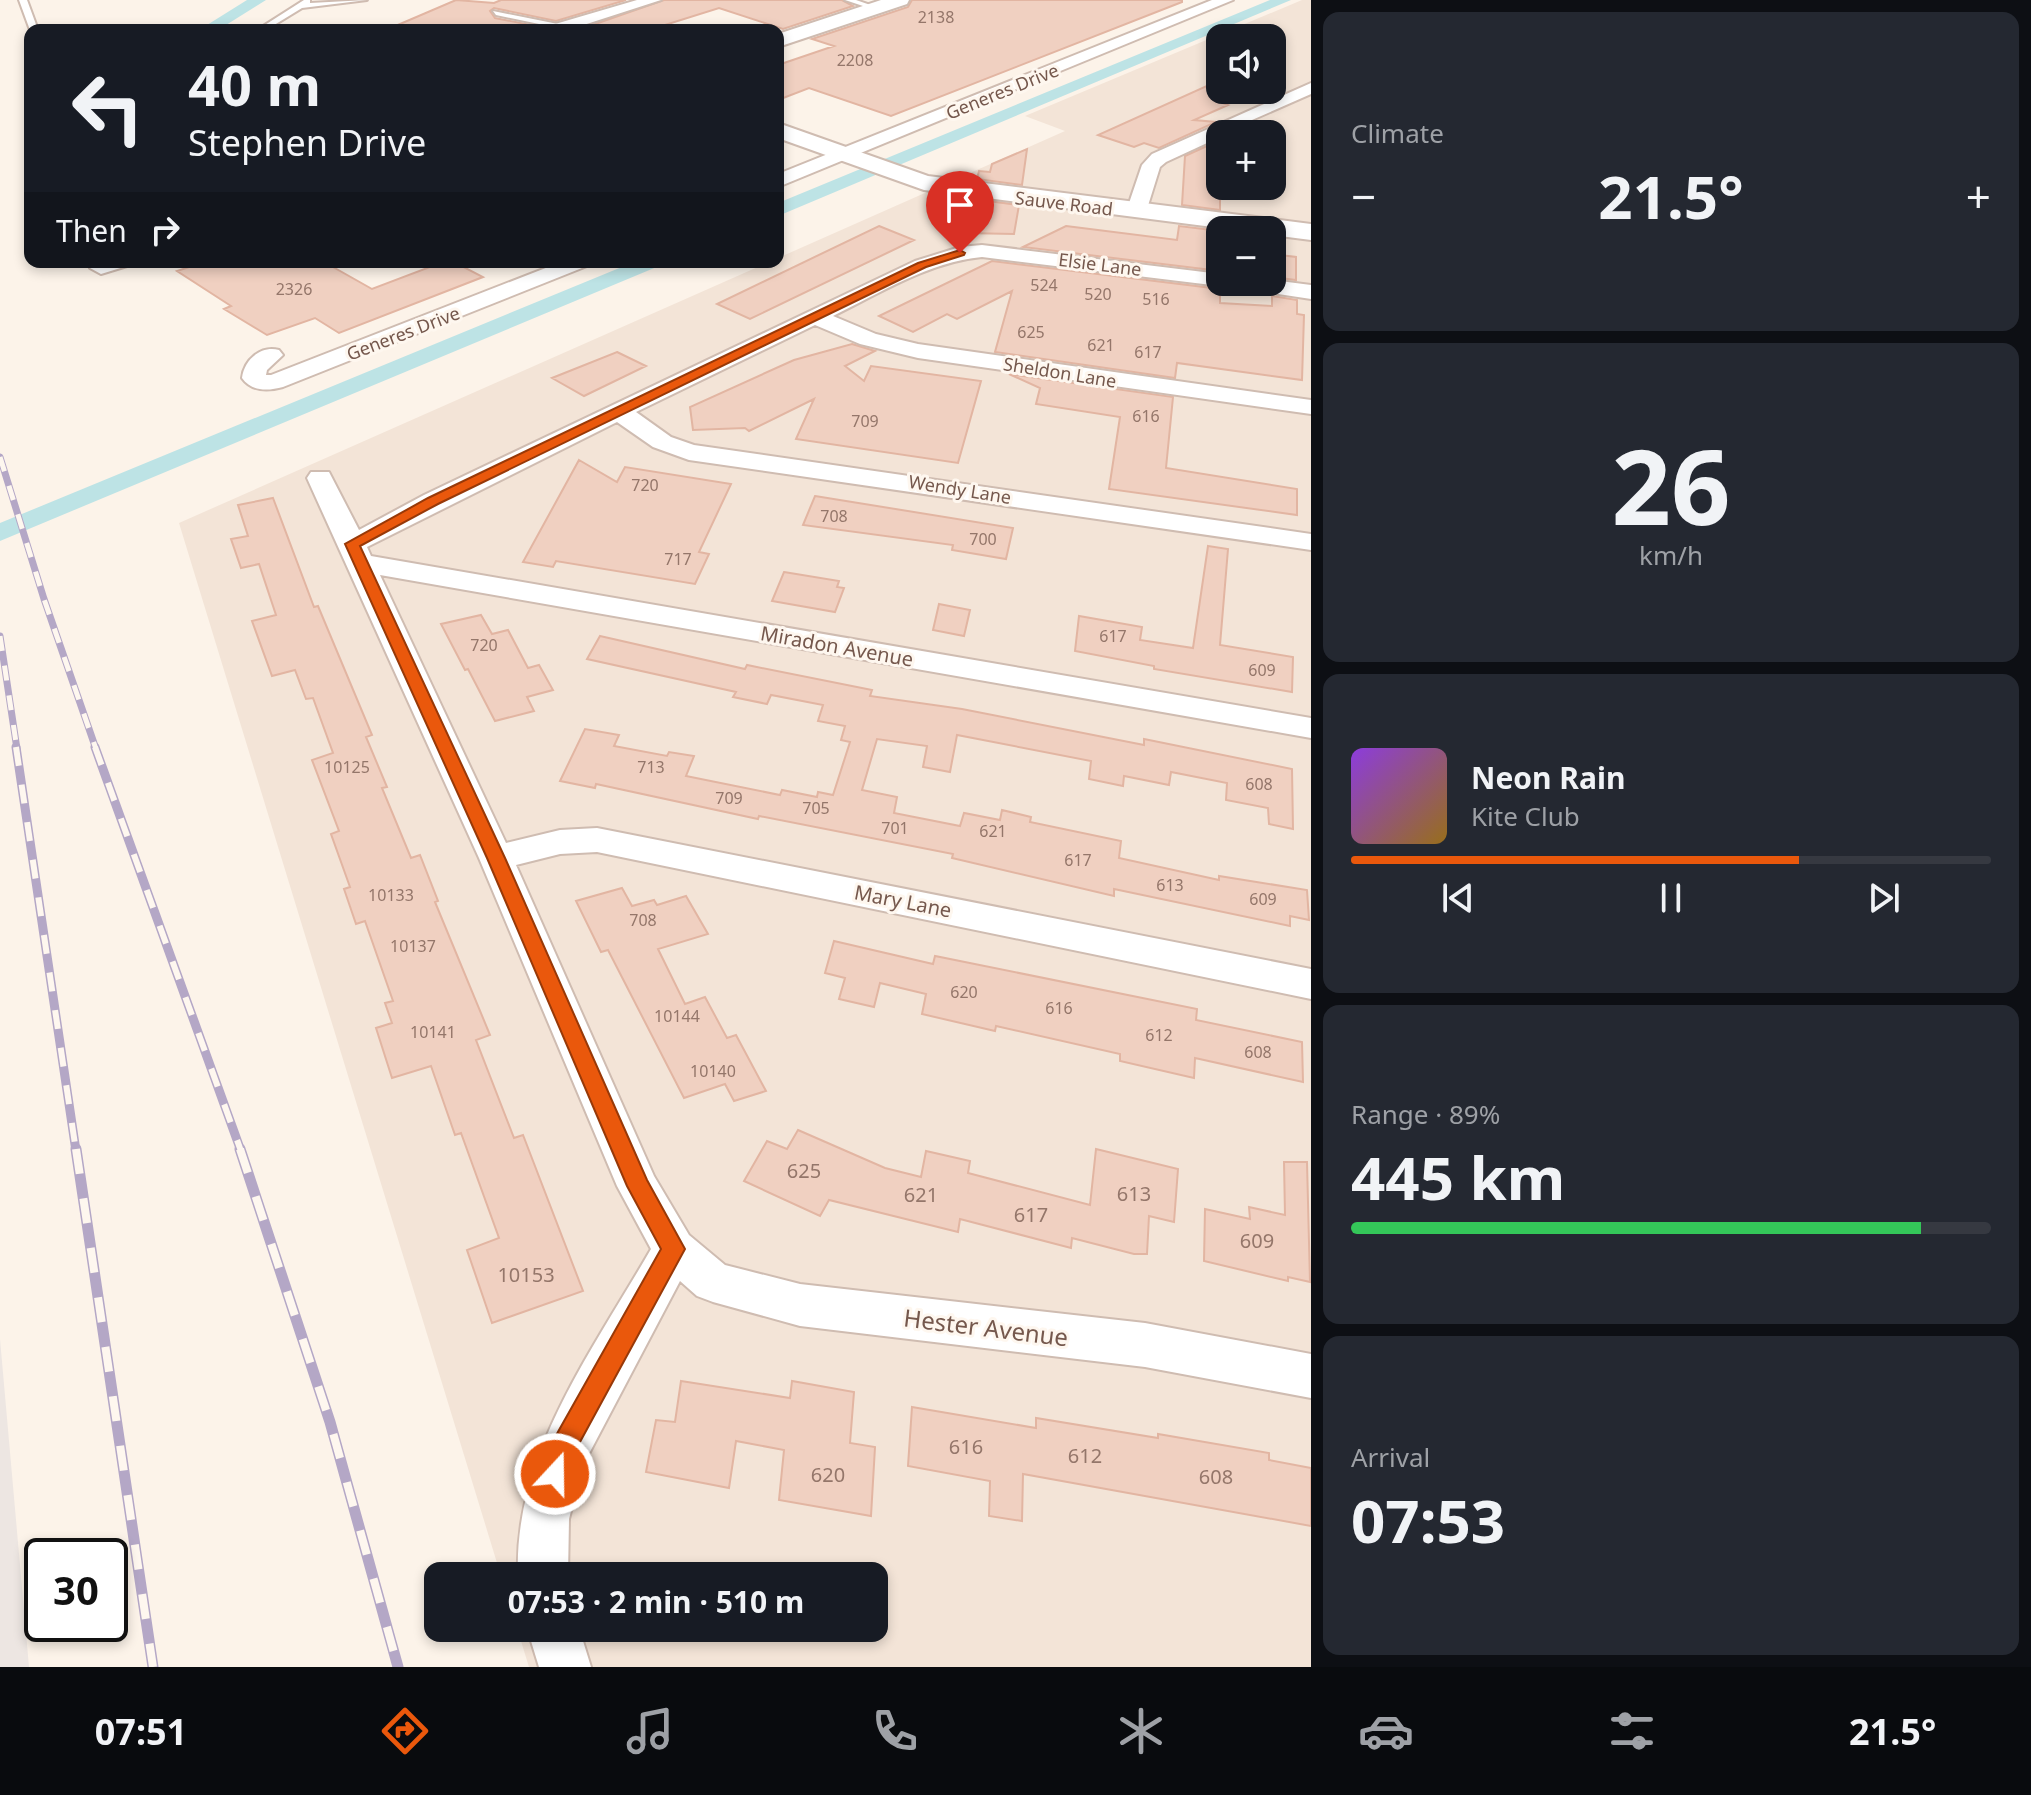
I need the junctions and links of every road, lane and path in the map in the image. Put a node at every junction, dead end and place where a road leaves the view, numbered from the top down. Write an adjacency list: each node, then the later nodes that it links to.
1 (23, 0): 11 (lane)
2 (311, 0): 8 (lane)
3 (363, 0): 8 (lane)
4 (653, 0): 14 (street)
5 (849, 0): 9 (lane)
6 (900, 0): 9 (street)
7 (1225, 0): 20 (street, Generes Drive)
8 (301, 6): 12 (lane)
9 (875, 8): 15 (street)
10 (496, 13): 13 (lane)
11 (32, 24)
12 (271, 24)
13 (541, 24)
14 (571, 24)
15 (784, 39)
16 (1311, 88): 17 (street)
17 (1274, 105): 18 (street); 22 (street)
18 (1299, 113)
19 (784, 132): 20 (street, Sauve Road)
20 (851, 157): 21 (street, Generes Drive); 22 (street, Sauve Road)
21 (784, 179)
22 (1136, 212): 23 (street, Sauve Road)
23 (1311, 232)
24 (565, 268): 29 (street, Generes Drive)
25 (1206, 278): 28 (street, Elsie Lane)
26 (1286, 289): 27 (street)
27 (1311, 292)
28 (815, 317): 30 (street, Sheldon Lane); 31 (street, Elsie Lane)
29 (271, 355)
30 (1311, 407)
31 (619, 412): 33 (street, Wendy Lane); 34 (street, Elsie Lane)
32 (320, 478): 34 (street)
33 (1311, 542)
34 (357, 554): 35 (street, Miradon Avenue); 36 (street)
35 (1311, 728)
36 (496, 858): 37 (street, Mary Lane); 38 (street)
37 (1311, 984)
38 (674, 1249): 39 (street, Hester Avenue); 40 (street)
39 (1311, 1376)
40 (542, 1562)
41 (557, 1642): 42 (street)
42 (565, 1667)

